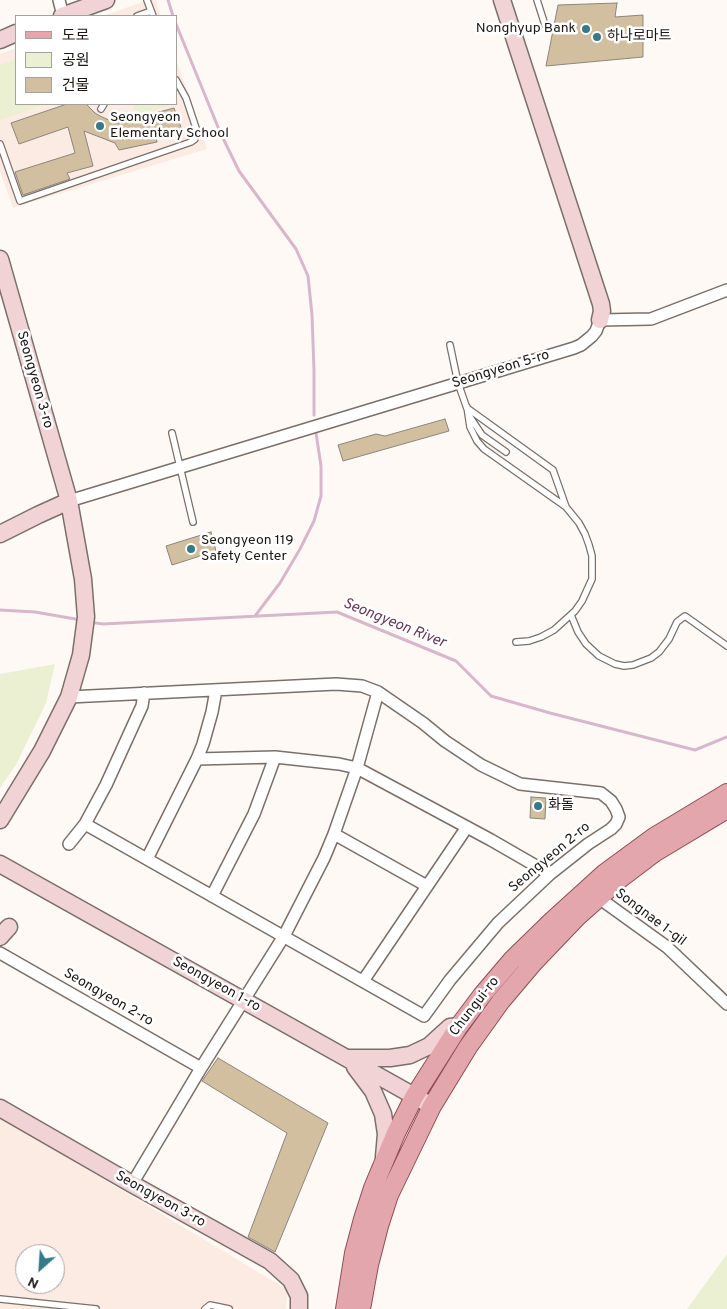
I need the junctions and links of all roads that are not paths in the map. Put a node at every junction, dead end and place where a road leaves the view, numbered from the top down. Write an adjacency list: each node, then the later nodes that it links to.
1 (59, 0): 7 (street)
2 (106, 0): 8 (street)
3 (147, 0): 6 (lane)
4 (502, 0): 16 (street)
5 (537, 0): 9 (lane)
6 (152, 14)
7 (62, 15)
8 (65, 15)
9 (545, 25)
10 (15, 33): 11 (street)
11 (0, 40)
12 (178, 84): 13 (lane)
13 (0, 144)
14 (0, 259): 23 (street, Seongyeon 3-ro)
15 (727, 290): 16 (street)
16 (600, 320): 18 (street, Seongyeon 5-ro)
17 (450, 345): 18 (lane)
18 (458, 383): 19 (lane); 22 (street, Seongyeon 5-ro)
19 (467, 408): 21 (lane); 24 (lane); 24 (lane)
20 (172, 433): 22 (lane)
21 (506, 452)
22 (180, 467): 23 (street, Seongyeon 5-ro); 25 (lane)
23 (69, 501): 26 (street); 33 (street, Seongyeon 3-ro)
24 (566, 507): 27 (lane)
25 (194, 522)
26 (0, 534)
27 (571, 615): 28 (lane); 29 (lane)
28 (516, 642)
29 (727, 646)
30 (216, 690): 31 (street, Seongyeon 2-ro); 32 (street, Seongyeon 2-ro); 35 (street)
31 (378, 692): 36 (street); 46 (street, Seongyeon 2-ro)
32 (144, 693): 33 (street, Seongyeon 2-ro); 40 (street)
33 (69, 697): 39 (street)
34 (275, 757): 35 (street); 36 (street); 48 (street)
35 (197, 759): 44 (street)
36 (357, 768): 41 (street); 42 (street)
37 (727, 793): 55 (main road, Chungui-ro)
38 (727, 809): 49 (main road, Chungui-ro)
39 (0, 820)
40 (85, 824): 43 (street); 44 (street, Seongyeon 2-ro)
41 (467, 827): 46 (street); 47 (street)
42 (334, 834): 47 (street); 50 (street)
43 (69, 844)
44 (147, 859): 48 (street, Seongyeon 2-ro)
45 (0, 864): 53 (street, Seongyeon 1-ro)
46 (550, 874): 52 (street, Seongyeon 2-ro)
47 (427, 886): 52 (street)
48 (212, 896): 50 (street, Seongyeon 2-ro)
49 (599, 898): 54 (street, Songnae 1-gil); 58 (main road, Chungui-ro)
50 (284, 936): 52 (street, Seongyeon 2-ro); 53 (street)
51 (0, 953): 59 (street, Seongyeon 2-ro)
52 (363, 981)
53 (244, 1001): 57 (street, Seongyeon 1-ro); 59 (street)
54 (727, 1004)
55 (458, 1026): 56 (main road, Chungui-ro); 57 (street)
56 (444, 1048): 58 (main road); 60 (main road, Chungui-ro)
57 (346, 1058): 60 (street, Seongyeon 1-ro); 63 (street)
58 (461, 1059): 61 (main road, Chungui-ro)
59 (201, 1068): 64 (street)
60 (414, 1097): 61 (street, Seongyeon 1-ro); 63 (main road, Chungui-ro)
61 (432, 1106): 71 (main road, Chungui-ro)
62 (0, 1108): 64 (street, Seongyeon 3-ro)
63 (383, 1164): 70 (main road, Chungui-ro)
64 (132, 1184): 69 (street, Seongyeon 3-ro)
65 (0, 1299): 66 (lane)
66 (96, 1309)
67 (205, 1309): 68 (lane)
68 (229, 1309)
69 (299, 1309)
70 (345, 1309)
71 (361, 1309)

